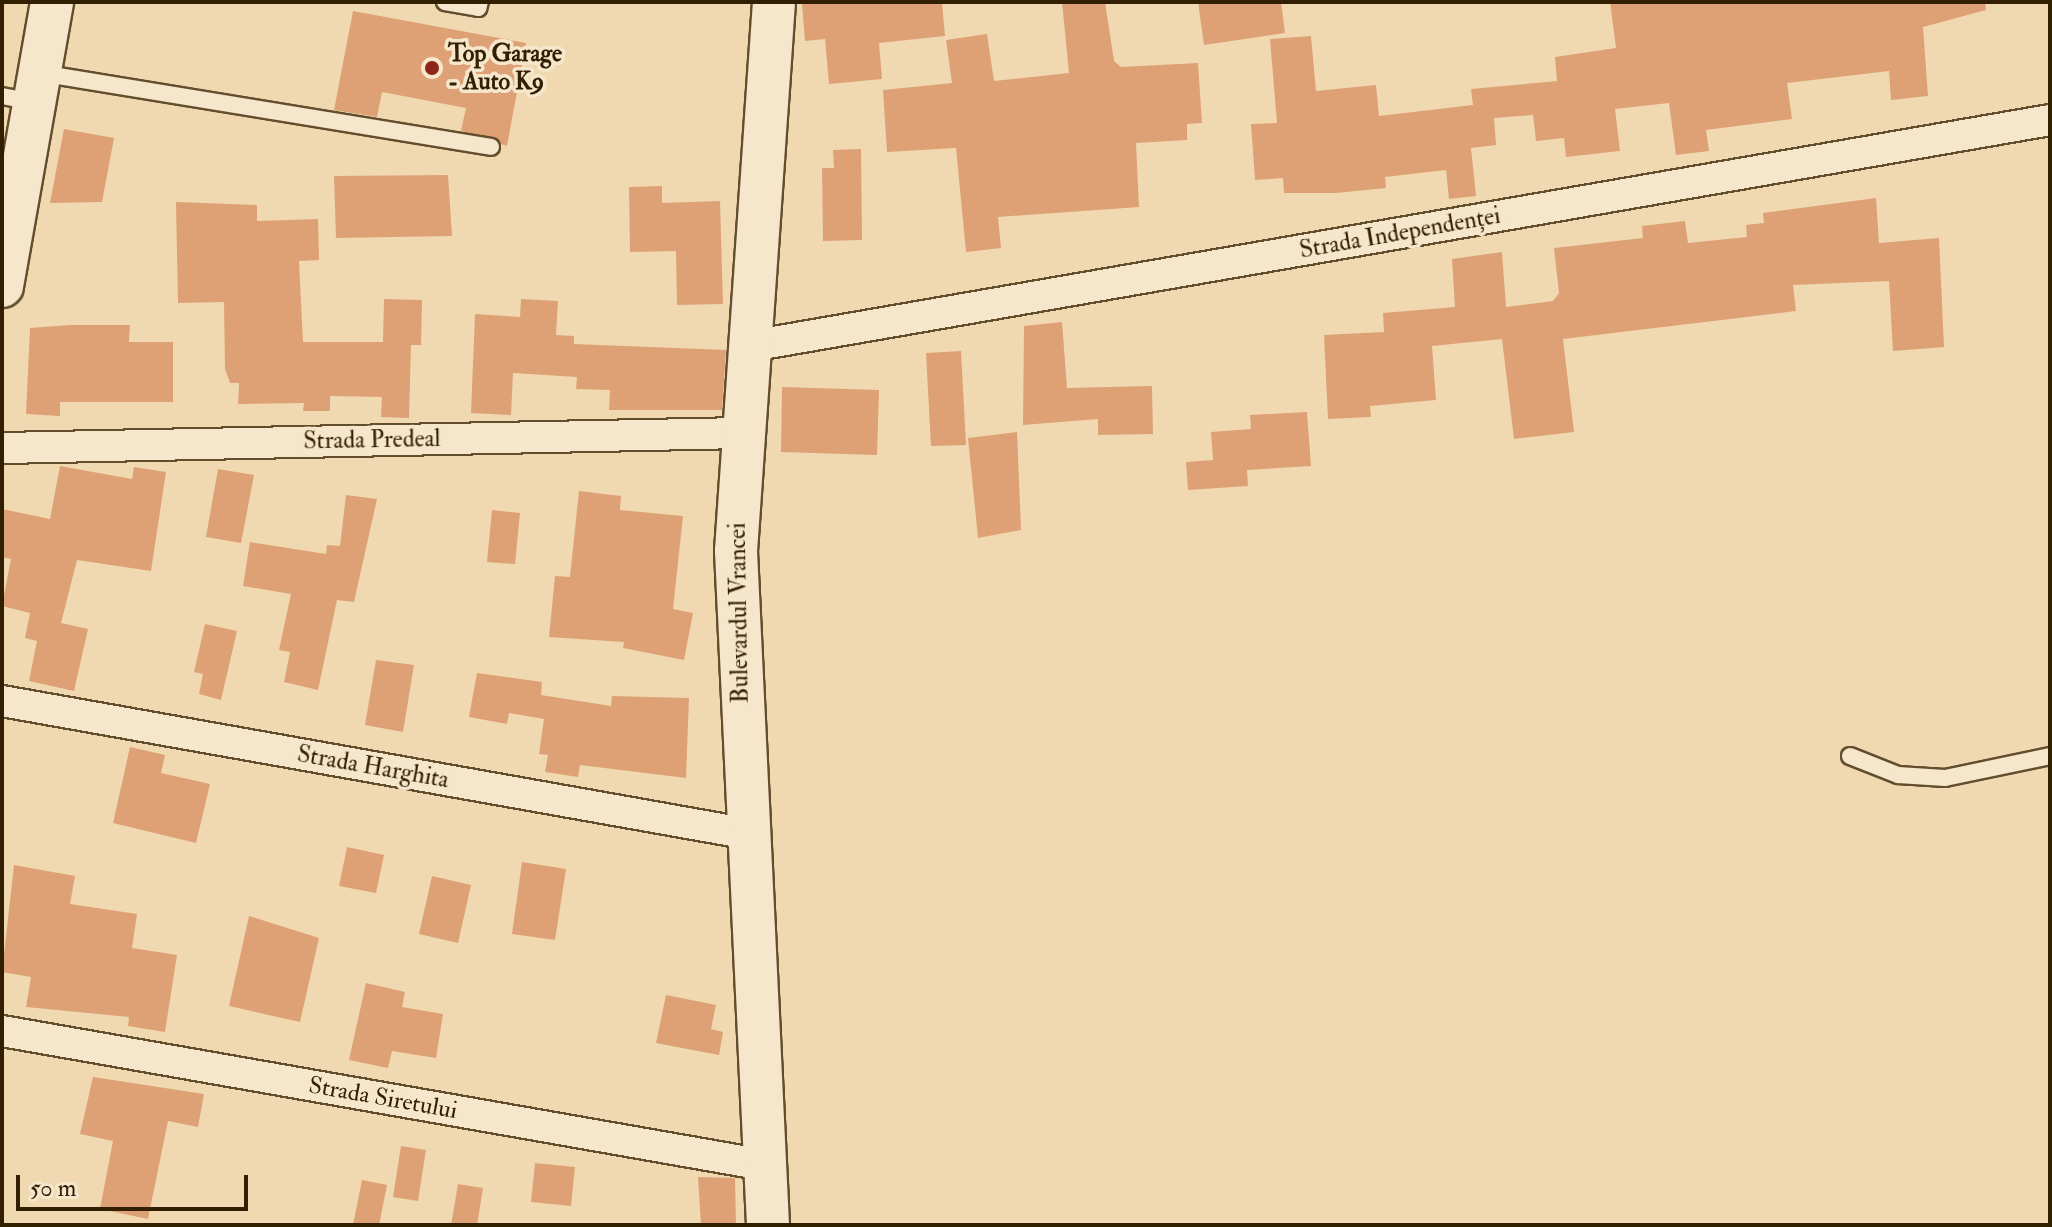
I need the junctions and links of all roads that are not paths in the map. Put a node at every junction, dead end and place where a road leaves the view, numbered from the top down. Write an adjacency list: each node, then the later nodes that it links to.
1 (52, 2): 5 (street)
2 (445, 2): 3 (lane)
3 (480, 2)
4 (774, 2): 9 (street, Bulevardul Vrancei)
5 (25, 91): 7 (lane); 8 (street)
6 (2050, 120): 9 (street, Strada Independenței)
7 (491, 147)
8 (2, 286)
9 (751, 346): 10 (street, Bulevardul Vrancei)
10 (742, 433): 11 (street, Strada Predeal); 15 (street, Bulevardul Vrancei)
11 (2, 448)
12 (2, 701): 15 (street, Strada Harghita)
13 (1850, 756): 14 (lane)
14 (2050, 756)
15 (744, 833): 17 (street, Bulevardul Vrancei)
16 (2, 1031): 17 (street, Strada Siretului)
17 (764, 1165): 18 (street, Bulevardul Vrancei)
18 (768, 1225)

